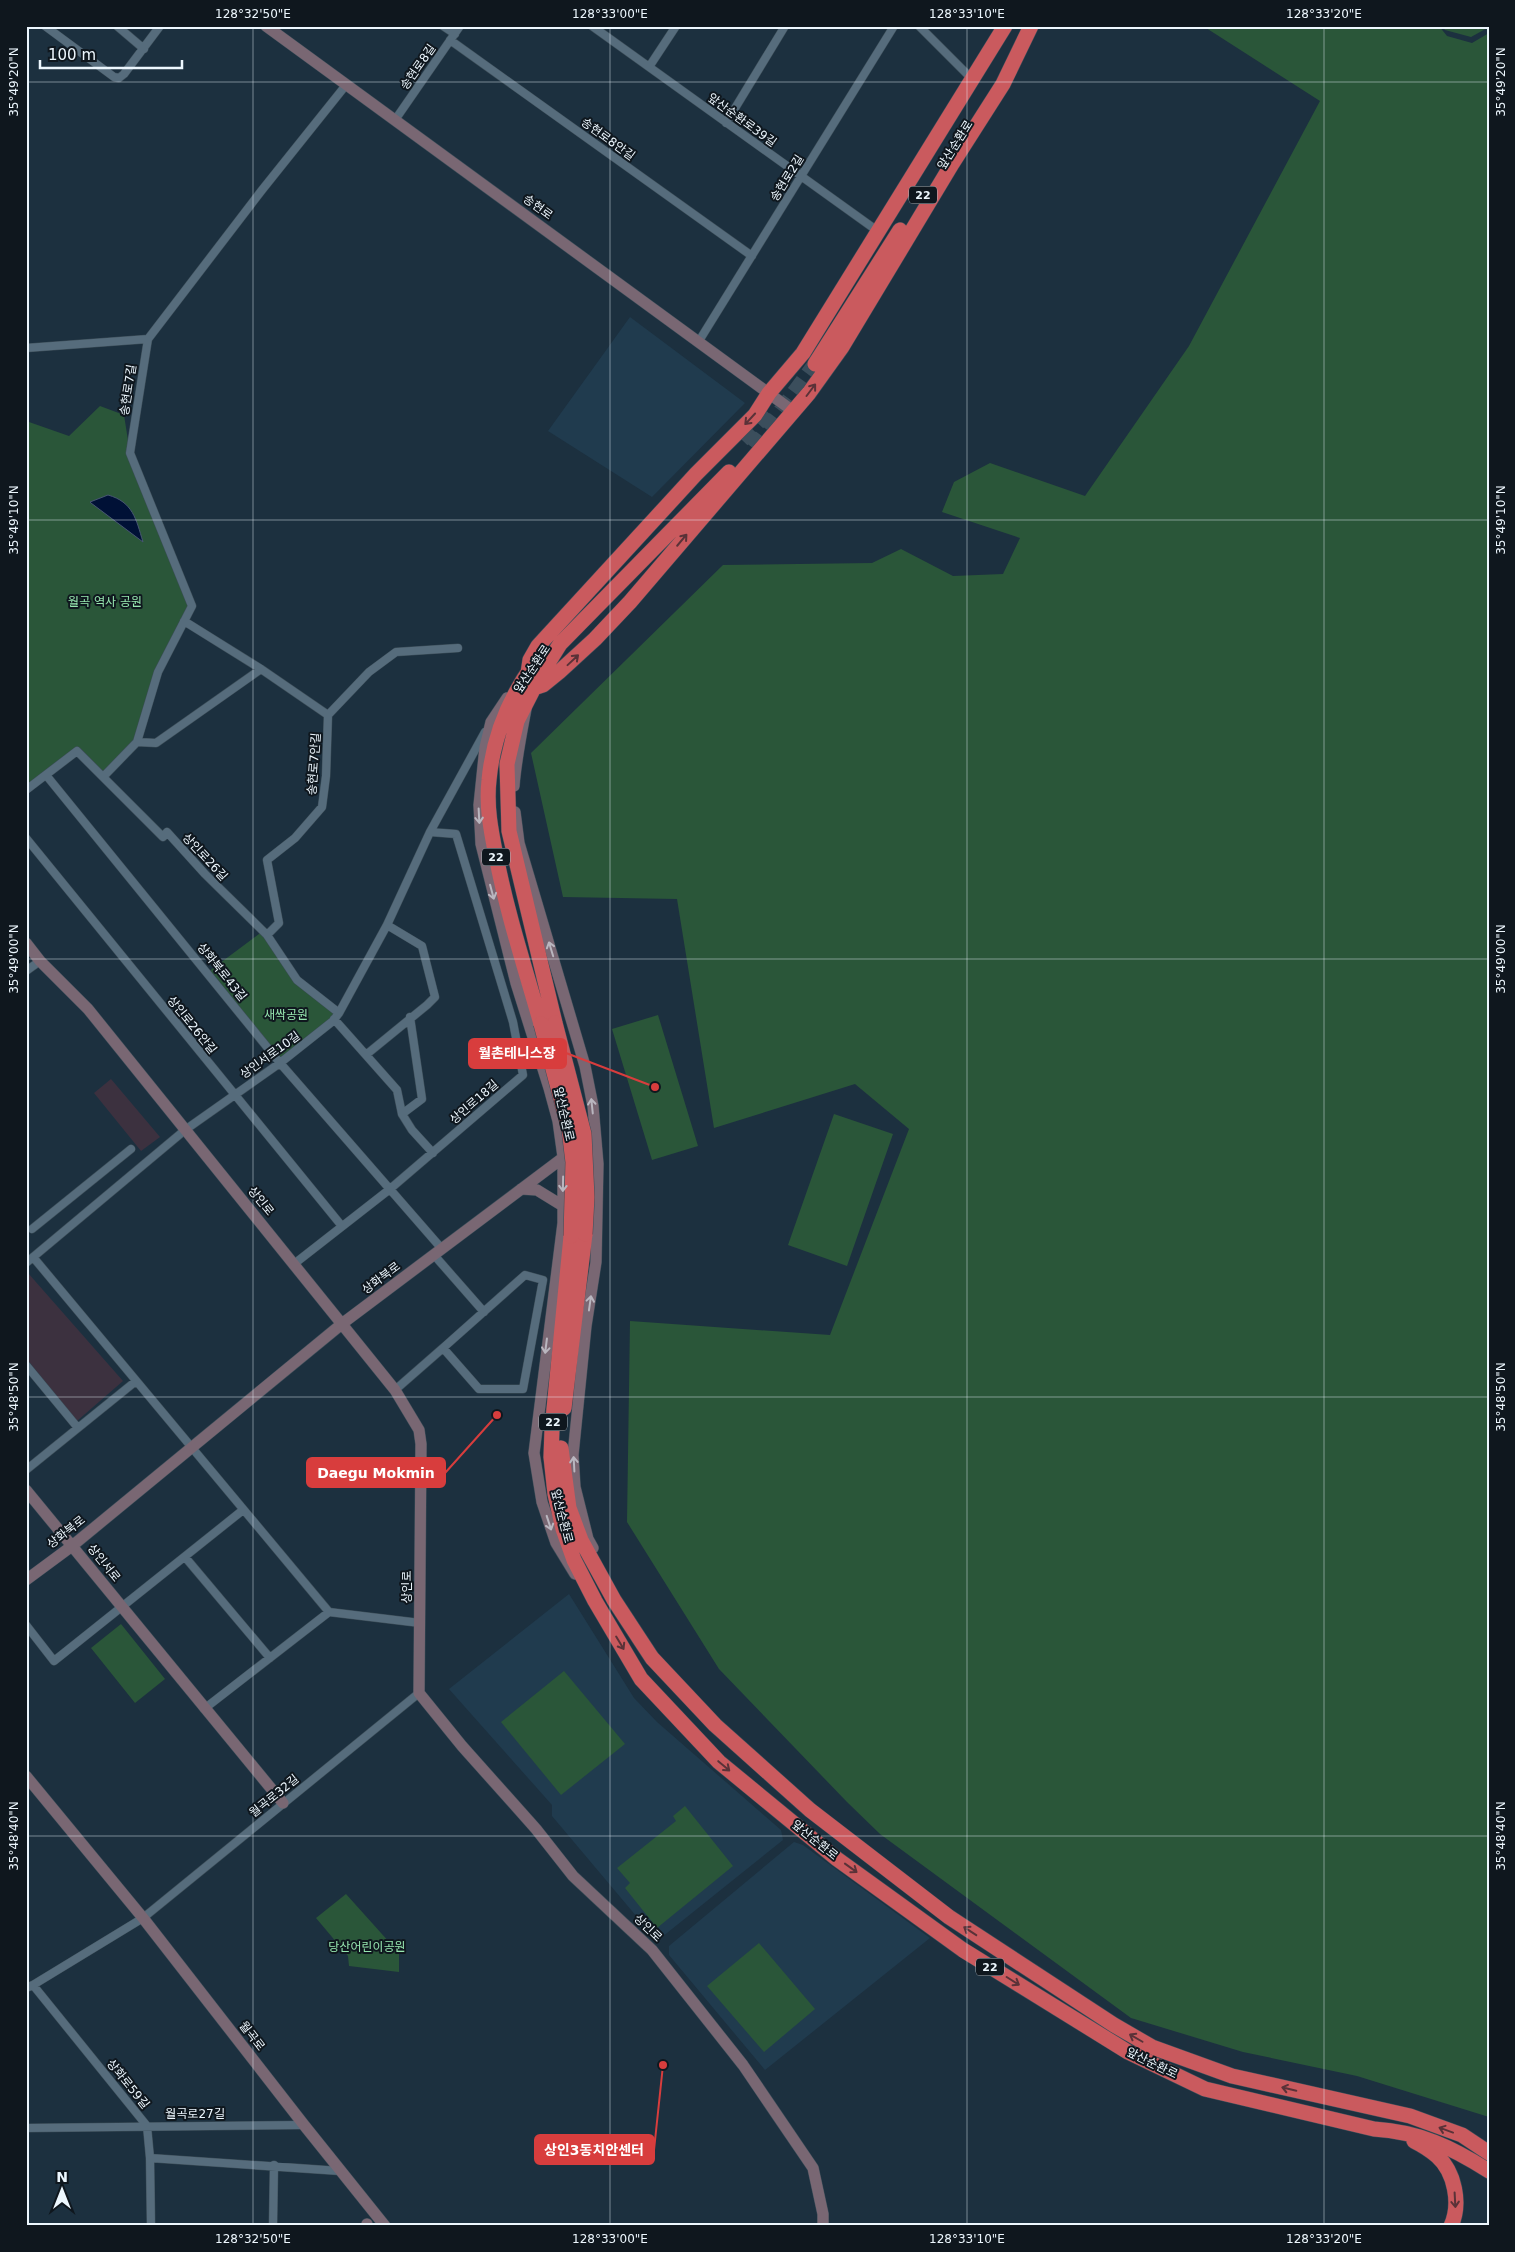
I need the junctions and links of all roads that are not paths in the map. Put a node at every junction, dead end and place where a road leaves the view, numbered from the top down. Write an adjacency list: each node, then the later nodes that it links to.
1 (44, 26): 16 (street)
2 (116, 26): 16 (street)
3 (160, 26): 16 (street)
4 (266, 26): 19 (main road, 송현로)
5 (443, 26): 15 (street, 송현로8안길)
6 (460, 26): 15 (street, 송현로8길)
7 (592, 26): 17 (street, 앞산순환로39길)
8 (676, 26): 17 (street)
9 (785, 26): 21 (street)
10 (894, 26): 22 (street, 송현로2길)
11 (919, 26): 18 (street)
12 (1004, 26): 18 (highway)
13 (1013, 26): 14 (highway, 앞산순환로 / 22)
14 (1031, 26): 29 (highway, one-way to 14)
15 (453, 37): 20 (street, 송현로8길); 24 (street, 송현로8안길)
16 (144, 49)
17 (649, 67): 21 (street, 앞산순환로39길)
18 (971, 78): 23 (highway)
19 (346, 86): 20 (main road, 송현로); 25 (street, 송현로7길)
20 (395, 120): 26 (main road, 송현로)
21 (726, 123): 22 (street, 앞산순환로39길)
22 (801, 177): 23 (street, 앞산순환로39길); 24 (street, 송현로2길)
23 (879, 232): 28 (highway)
24 (752, 256): 26 (street, 송현로2길)
25 (148, 340): 27 (street); 30 (street, 송현로7길)
26 (699, 341): 28 (main road, 송현로)
27 (26, 348)
28 (769, 393): 29 (main road, 송현로); 33 (highway, one-way to 33)
29 (793, 411): 35 (highway, one-way to 29)
30 (184, 621): 32 (street, 송현로7안길); 38 (street, 송현로7길)
31 (458, 648): 36 (street, 송현로7안길)
32 (261, 669): 36 (street, 송현로7안길); 38 (street)
33 (528, 673): 34 (highway, 앞산순환로 / 22); 35 (highway, 앞산순환로 / 22)
34 (516, 690): 37 (main road); 51 (highway, 앞산순환로 / 22)
35 (531, 694): 51 (highway, 앞산순환로 / 22); 57 (main road, one-way to 35)
36 (328, 715): 45 (street, 송현로7안길)
37 (491, 722): 42 (street, 상인서로10길); 60 (main road, one-way to 60)
38 (137, 742): 40 (street, 송현로7길)
39 (46, 775): 40 (street, 상인로26길); 41 (street, 상인로26길); 53 (street, 상화북로43길)
40 (103, 777): 45 (street, 상인로26길)
41 (26, 790)
42 (430, 832): 44 (street, 상인서로10길); 59 (street, 상인로18길)
43 (26, 838): 54 (street, 상인로26안길)
44 (387, 925): 49 (street, 상인서로10길); 50 (street)
45 (267, 935): 49 (street, 상인로26길)
46 (26, 943): 47 (main road, 상인로)
47 (40, 961): 48 (street); 56 (main road, 상인로)
48 (26, 971)
49 (337, 1016): 52 (street, 상인로26길); 53 (street, 상인서로10길)
50 (410, 1017): 52 (street); 55 (street)
51 (548, 1024): 66 (highway, 앞산순환로 / 22, bridge)
52 (367, 1054): 55 (street, 상인로26길)
53 (280, 1063): 54 (street, 상인서로10길); 61 (street, 상화북로43길)
54 (234, 1094): 56 (street, 상인서로10길); 64 (street, 상인로26안길)
55 (402, 1114): 59 (street, 상인로26길)
56 (185, 1130): 68 (street, 상인서로10길); 70 (main road, 상인로)
57 (594, 1137): 60 (main road, 상화북로); 66 (main road)
58 (132, 1149): 65 (street)
59 (433, 1153): 61 (street, 상인로18길)
60 (563, 1157): 62 (main road, 상화북로); 63 (main road, one-way to 63)
61 (390, 1189): 64 (street, 상인로18길); 67 (street, 상화북로43길)
62 (521, 1189): 63 (main road); 67 (main road, 상화북로)
63 (563, 1212): 66 (main road); 85 (main road, one-way to 85)
64 (341, 1225): 70 (street, 상인로18길)
65 (32, 1229)
66 (584, 1232): 85 (highway, 앞산순환로 / 22); 101 (highway, 앞산순환로 / 22, one-way to 66)
67 (438, 1252): 71 (street, 상화북로43길); 72 (main road, 상화북로)
68 (33, 1257): 69 (street, 상인서로10길); 75 (street)
69 (26, 1263)
70 (294, 1264): 72 (main road, 상인로)
71 (484, 1312): 73 (street); 73 (street)
72 (342, 1323): 76 (main road, 상인로); 78 (main road, 상화북로)
73 (444, 1348): 76 (street)
74 (26, 1365): 77 (street)
75 (136, 1381): 77 (street); 78 (street)
76 (394, 1390): 88 (main road, 상인로)
77 (78, 1428): 79 (street)
78 (191, 1448): 81 (street); 82 (main road, 상화북로)
79 (26, 1470)
80 (26, 1490): 82 (main road, 상인서로)
81 (243, 1510): 83 (street); 87 (street)
82 (72, 1546): 84 (main road, 상화북로); 86 (main road, 상인서로)
83 (185, 1557): 86 (street); 90 (street)
84 (26, 1580)
85 (594, 1601): 100 (highway, 앞산순환로 / 22, one-way to 100)
86 (122, 1608): 89 (street); 92 (main road, 상인서로)
87 (329, 1612): 88 (street); 90 (street)
88 (420, 1624): 91 (main road, 상인로)
89 (26, 1625)
90 (270, 1658): 92 (street)
91 (419, 1693): 94 (street, 월곡로32길); 111 (main road, 상인로)
92 (204, 1709): 94 (main road, 상인서로)
93 (26, 1776): 95 (main road, 월곡로)
94 (283, 1803): 95 (street, 월곡로32길)
95 (143, 1918): 96 (street); 98 (main road, 월곡로)
96 (29, 1986): 97 (street, 상화로59길)
97 (147, 2126): 98 (street, 월곡로27길); 99 (street, 월곡로27길); 102 (street, 상화로59길)
98 (304, 2126): 104 (main road, 월곡로)
99 (26, 2128)
100 (1374, 2129): 105 (highway, 앞산순환로 / 22); 112 (highway, one-way to 112)
101 (1489, 2153)
102 (150, 2158): 103 (street); 108 (street, 상화로59길)
103 (274, 2165): 104 (street); 109 (street)
104 (340, 2171): 106 (main road, 월곡로)
105 (1489, 2171)
106 (370, 2208): 107 (street); 110 (main road, 월곡로)
107 (366, 2225)
108 (151, 2226)
109 (273, 2226)
110 (385, 2226)
111 (823, 2226)
112 (1451, 2226)

